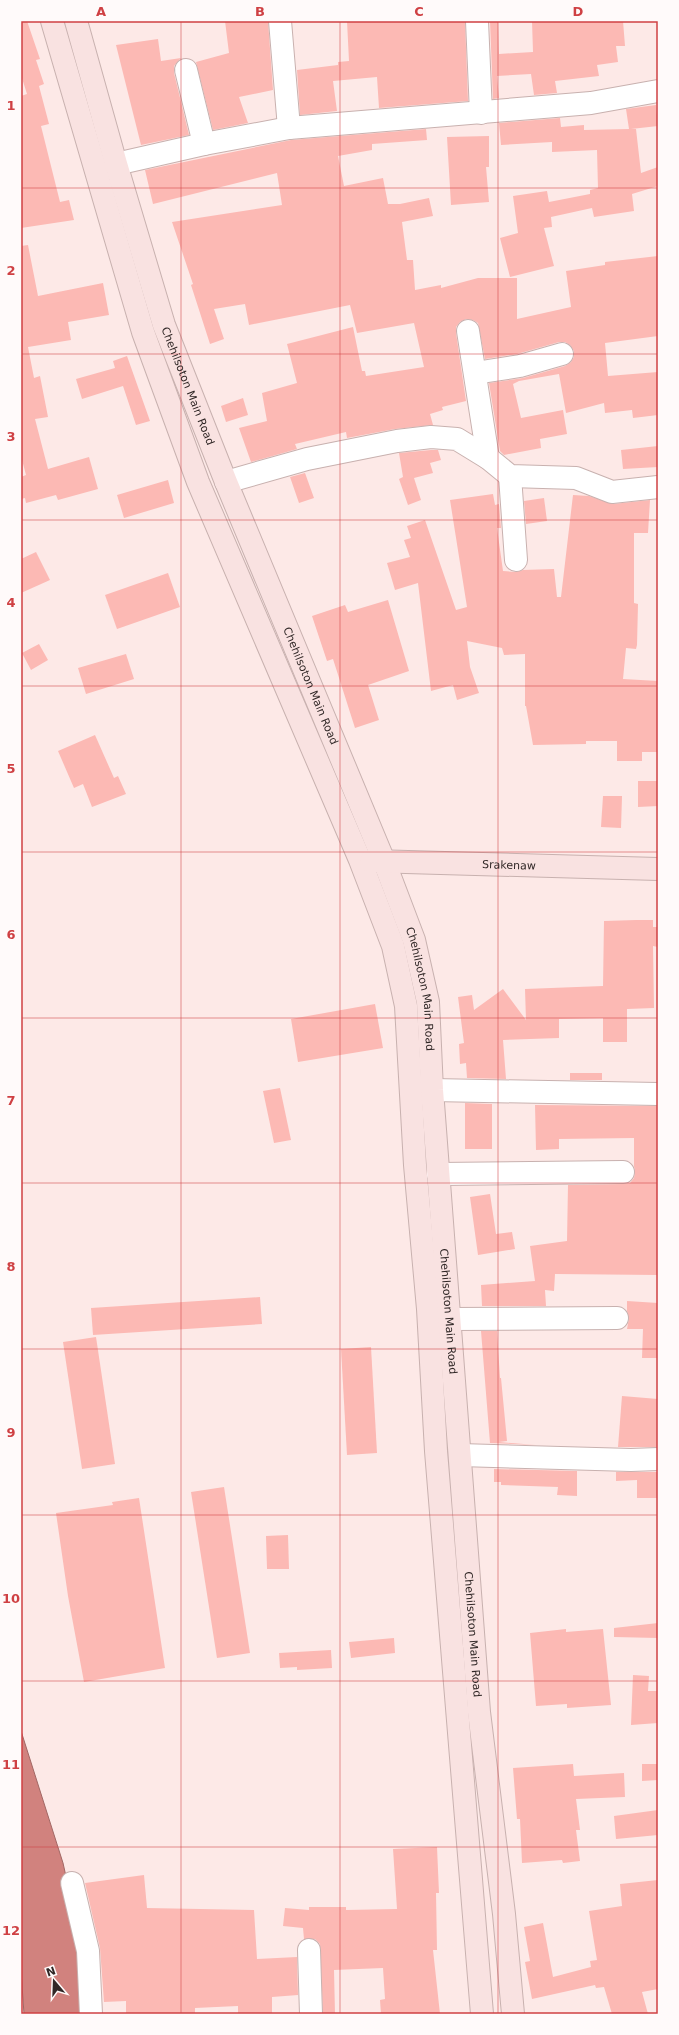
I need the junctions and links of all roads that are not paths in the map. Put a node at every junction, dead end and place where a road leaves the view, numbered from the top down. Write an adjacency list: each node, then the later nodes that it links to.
1 (52, 21): 19 (main road, Chehilsoton Main Road)
2 (76, 21): 10 (main road, Chehilsoton Main Road)
3 (280, 21): 8 (street)
4 (477, 21): 7 (street)
5 (186, 70): 9 (street)
6 (658, 91): 7 (street)
7 (481, 113): 8 (street)
8 (289, 128): 9 (street)
9 (204, 144): 10 (street)
10 (116, 164): 16 (main road, Chehilsoton Main Road)
11 (468, 331): 13 (street)
12 (562, 354): 13 (street)
13 (475, 373): 14 (street)
14 (488, 458): 15 (street); 16 (street)
15 (510, 476): 17 (street); 18 (street)
16 (226, 482): 20 (main road, Chehilsoton Main Road)
17 (658, 487)
18 (516, 560)
19 (360, 860): 20 (main road, Srakenaw); 31 (main road, Chehilsoton Main Road)
20 (384, 861): 21 (main road, Srakenaw); 22 (main road, Chehilsoton Main Road)
21 (658, 869)
22 (432, 1090): 23 (street); 25 (main road, Chehilsoton Main Road)
23 (658, 1094)
24 (623, 1172): 25 (street)
25 (438, 1174): 27 (main road, Chehilsoton Main Road)
26 (616, 1318): 27 (street)
27 (450, 1319): 28 (main road, Chehilsoton Main Road)
28 (460, 1455): 29 (street); 30 (main road, Chehilsoton Main Road)
29 (658, 1459)
30 (497, 1863): 31 (main road); 37 (main road, Chehilsoton Main Road)
31 (468, 1864): 36 (main road, Chehilsoton Main Road)
32 (72, 1883): 34 (street)
33 (309, 1950): 35 (street)
34 (92, 2014)
35 (311, 2014)
36 (482, 2014)
37 (513, 2014)

